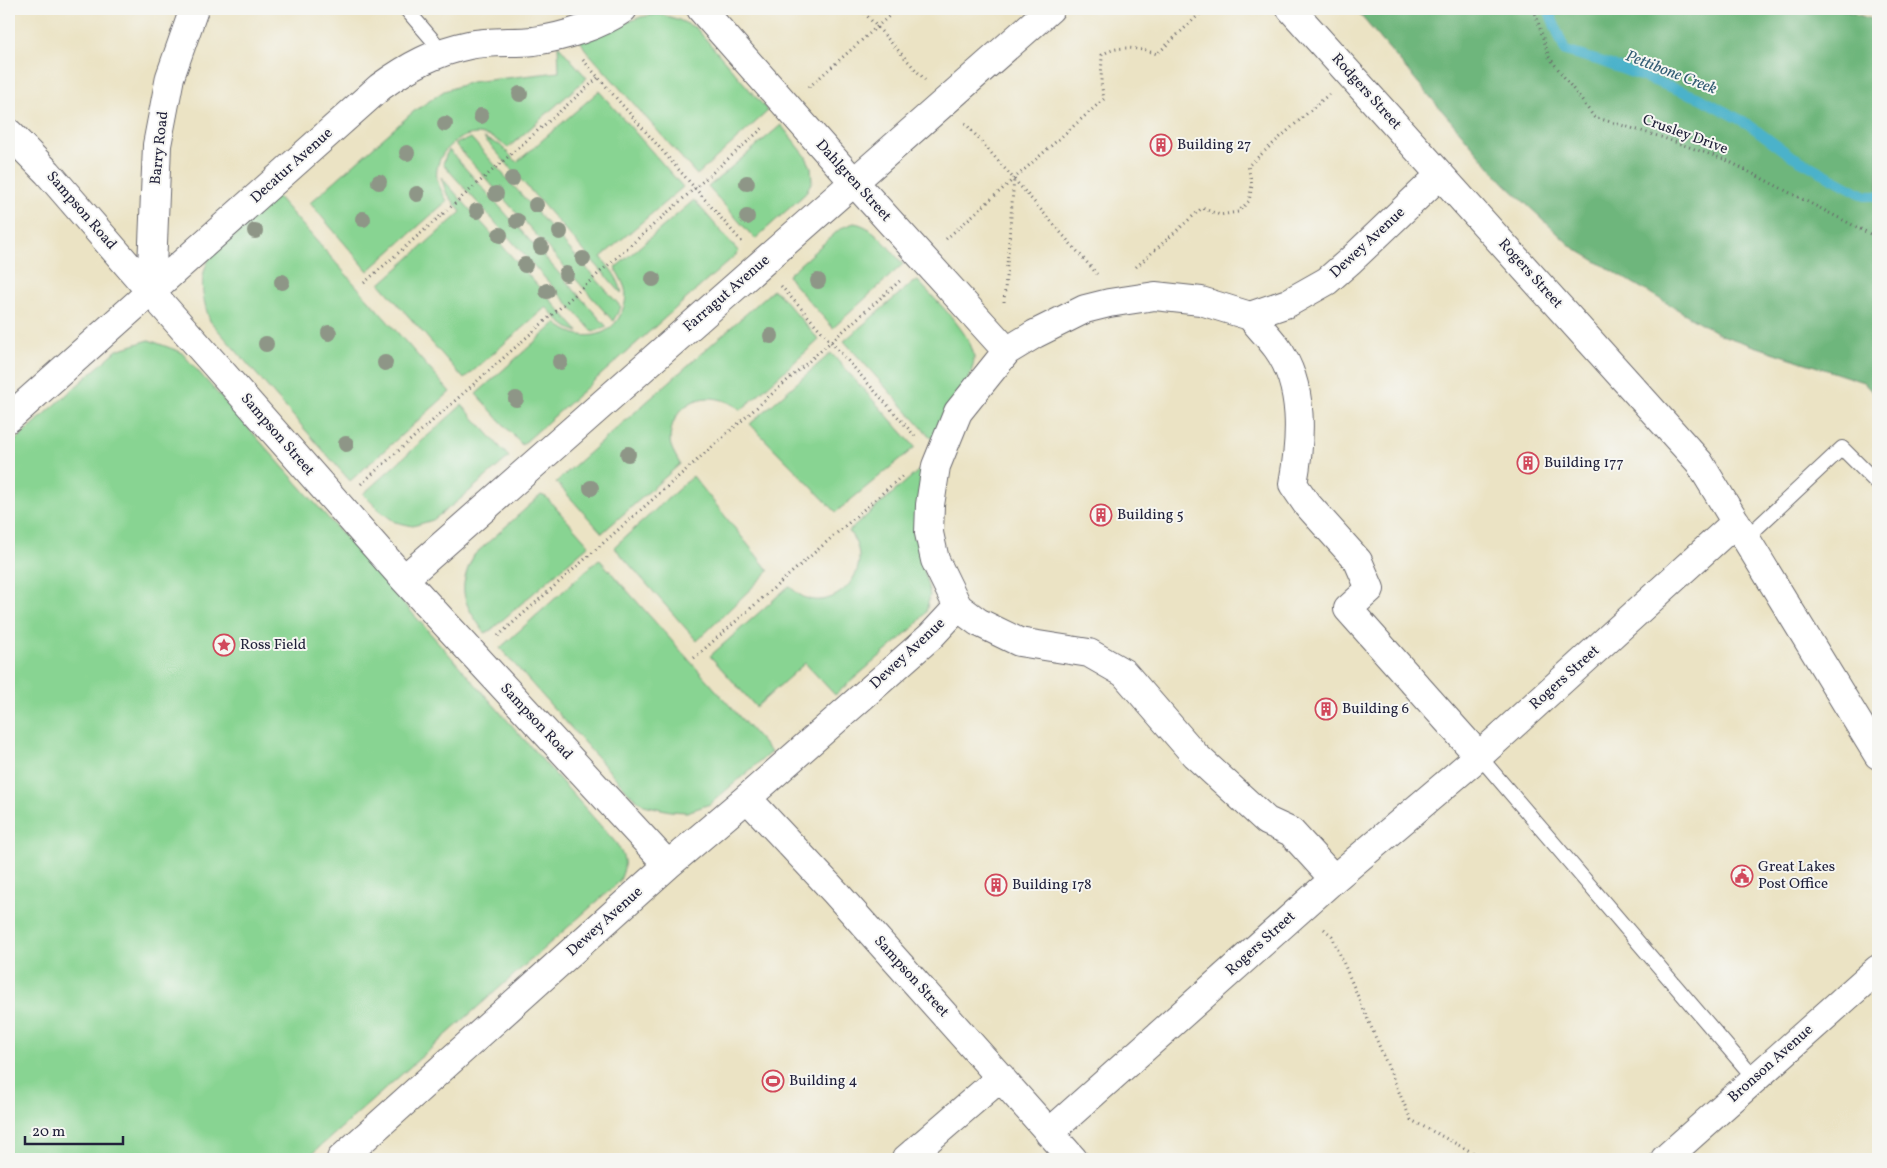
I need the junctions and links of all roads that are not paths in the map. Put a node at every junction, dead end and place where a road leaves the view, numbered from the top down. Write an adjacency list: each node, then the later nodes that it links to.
1 (194, 9): 11 (street, Barry Road)
2 (406, 9): 7 (lane)
3 (624, 9): 7 (street, Decatur Avenue)
4 (701, 9): 10 (street, Dahlgren Street)
5 (1050, 9): 10 (street, Farragut Avenue)
6 (1291, 9): 9 (street, Rodgers Street)
7 (443, 52): 11 (street, Decatur Avenue)
8 (9, 133): 11 (street, Sampson Road)
9 (1440, 175): 12 (street, Dewey Avenue); 16 (street, Rogers Street)
10 (854, 182): 13 (street, Dahlgren Street); 17 (street, Farragut Avenue)
11 (150, 292): 14 (street, Decatur Avenue); 17 (street, Sampson Street)
12 (1250, 316): 13 (street, Dewey Avenue); 20 (street)
13 (998, 342): 18 (street, Dewey Avenue)
14 (9, 418)
15 (1878, 484): 16 (lane)
16 (1741, 530): 19 (street); 20 (street, Rogers Street)
17 (404, 579): 22 (street, Sampson Road)
18 (958, 607): 21 (street, Dewey Avenue); 23 (street)
19 (1878, 755)
20 (1479, 756): 23 (street, Rogers Street); 26 (lane)
21 (747, 798): 22 (street, Dewey Avenue); 25 (street, Sampson Street)
22 (668, 865): 28 (street, Dewey Avenue)
23 (1334, 879): 27 (street, Rogers Street)
24 (1878, 969): 26 (street, Bronson Avenue)
25 (1001, 1077): 27 (street, Sampson Street); 29 (street)
26 (1755, 1079): 30 (street, Bronson Avenue)
27 (1062, 1151)
28 (341, 1159)
29 (906, 1159)
30 (1665, 1159)

